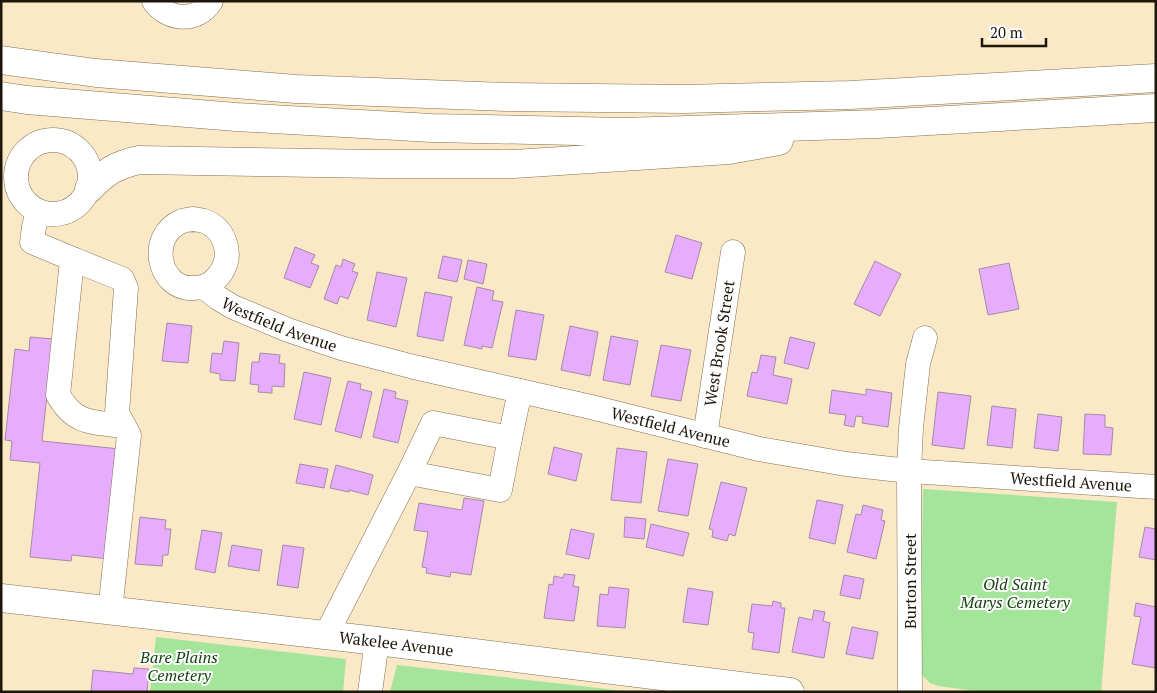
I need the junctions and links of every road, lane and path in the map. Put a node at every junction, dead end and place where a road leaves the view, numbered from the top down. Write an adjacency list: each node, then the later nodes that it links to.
1 (154, 1): 2 (street)
2 (211, 1)
3 (1, 60): 4 (main road)
4 (1156, 78)
5 (1, 96): 7 (main road)
6 (1156, 108): 7 (main road)
7 (877, 124): 9 (main road)
8 (9, 184): 9 (street); 10 (street)
9 (89, 189): 10 (street)
10 (38, 211): 12 (street)
11 (733, 252): 17 (street, West Brook Street)
12 (75, 260): 16 (street); 16 (street)
13 (204, 287): 15 (street, Westfield Avenue)
14 (925, 338): 19 (street, Burton Street)
15 (520, 391): 17 (street, Westfield Avenue); 18 (street)
16 (124, 426): 23 (street)
17 (705, 436): 19 (street, Westfield Avenue)
18 (510, 438): 20 (street); 20 (street)
19 (910, 471): 21 (street, Westfield Avenue); 28 (street, Burton Street)
20 (409, 473): 24 (street)
21 (1156, 487)
22 (1, 598): 23 (main road, Wakelee Avenue)
23 (110, 611): 24 (main road, Wakelee Avenue)
24 (326, 635): 25 (main road, Wakelee Avenue)
25 (377, 641): 26 (street); 27 (main road, Wakelee Avenue)
26 (370, 692)
27 (790, 692)
28 (910, 692)

